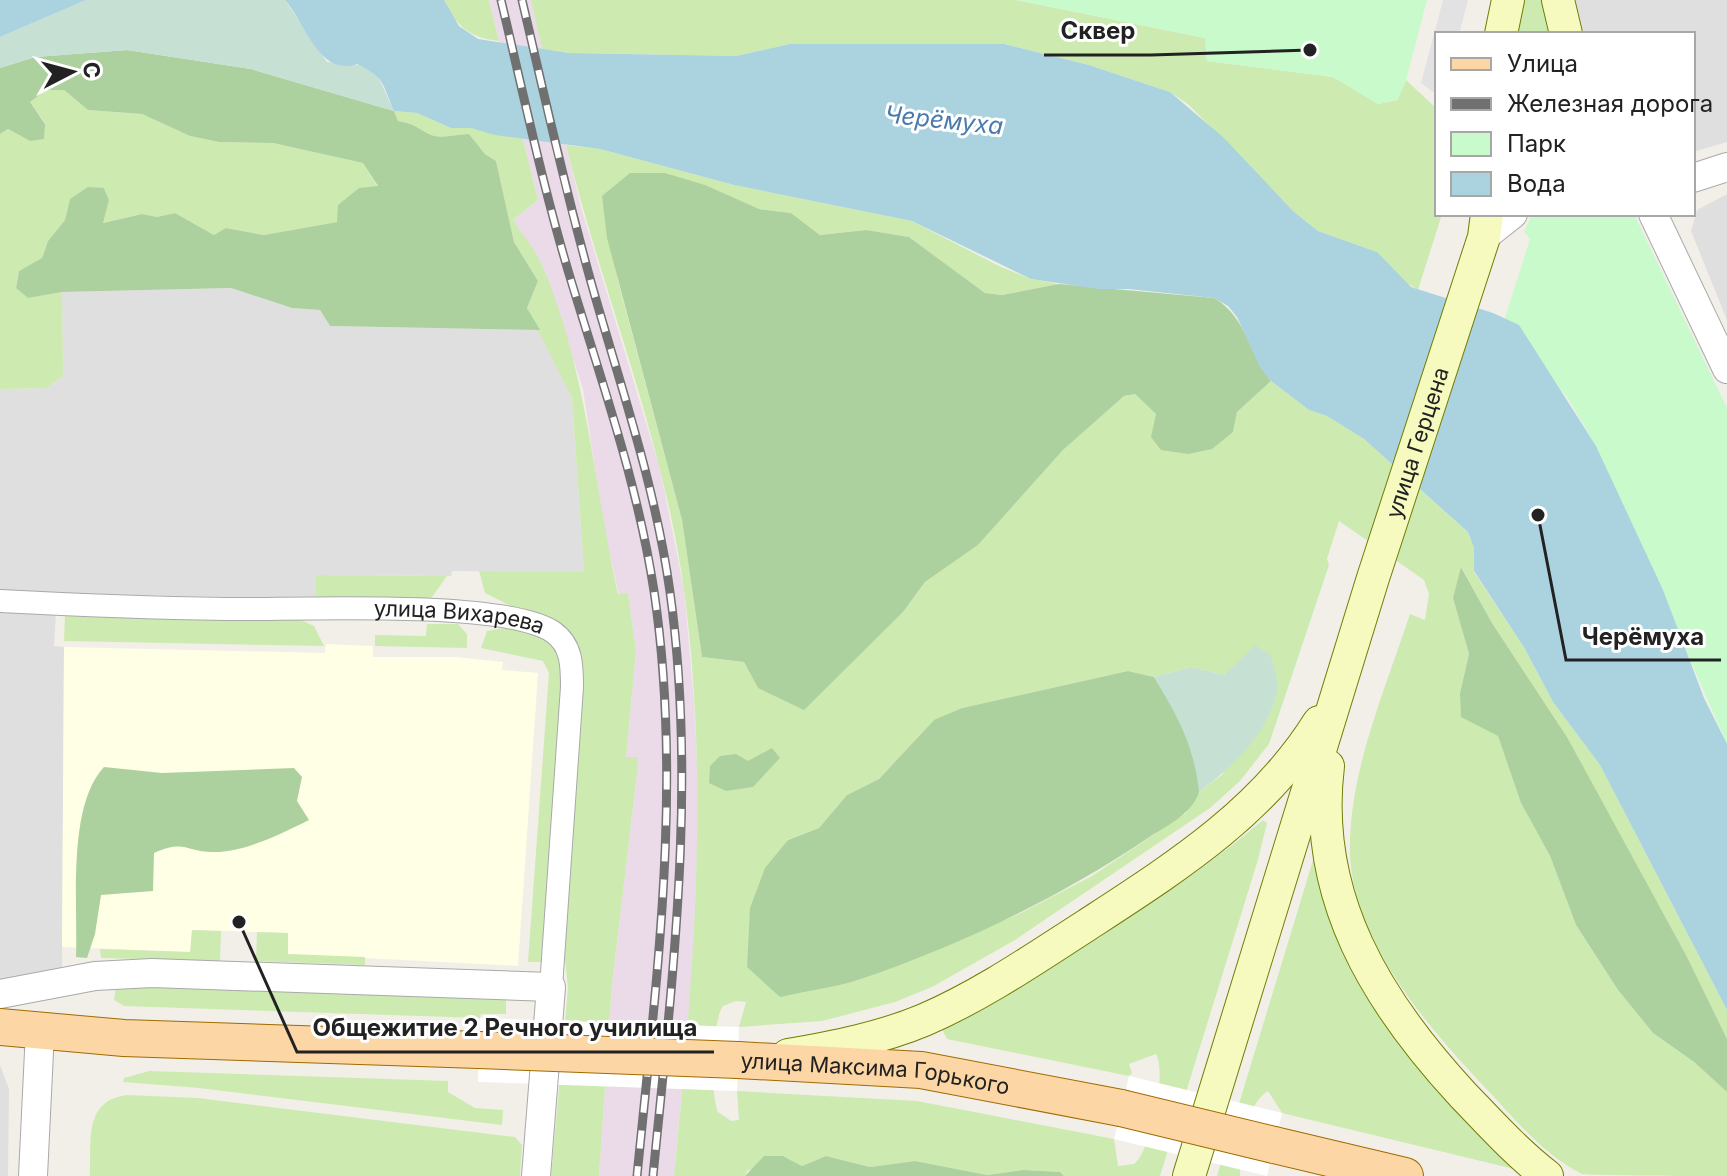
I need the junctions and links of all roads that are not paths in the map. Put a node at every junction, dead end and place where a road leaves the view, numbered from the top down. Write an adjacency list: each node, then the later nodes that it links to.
1 (1501, 0): 4 (street)
2 (1508, 0): 5 (main road)
3 (1558, 0): 6 (main road)
4 (1499, 32)
5 (1500, 32)
6 (1566, 32)
7 (1727, 167): 8 (street)
8 (1695, 177)
9 (1654, 216): 11 (street)
10 (1490, 222): 13 (main road, улица Герцена)
11 (1727, 369)
12 (0, 601): 14 (street, улица Вихарева)
13 (1344, 673): 18 (main road); 24 (main road); 27 (main road)
14 (551, 987): 15 (street); 23 (street)
15 (0, 994)
16 (0, 1027): 17 (main road, улица Максима Горького)
17 (40, 1031): 18 (main road, улица Максима Горького, bridge); 19 (street)
18 (738, 1060): 20 (main road, улица Максима Горького, bridge)
19 (36, 1122): 21 (street); 22 (street)
20 (1274, 1145): 25 (main road); 26 (main road, улица Максима Горького)
21 (33, 1176)
22 (56, 1176)
23 (536, 1176)
24 (1189, 1176)
25 (1323, 1176)
26 (1405, 1176)
27 (1547, 1176)

